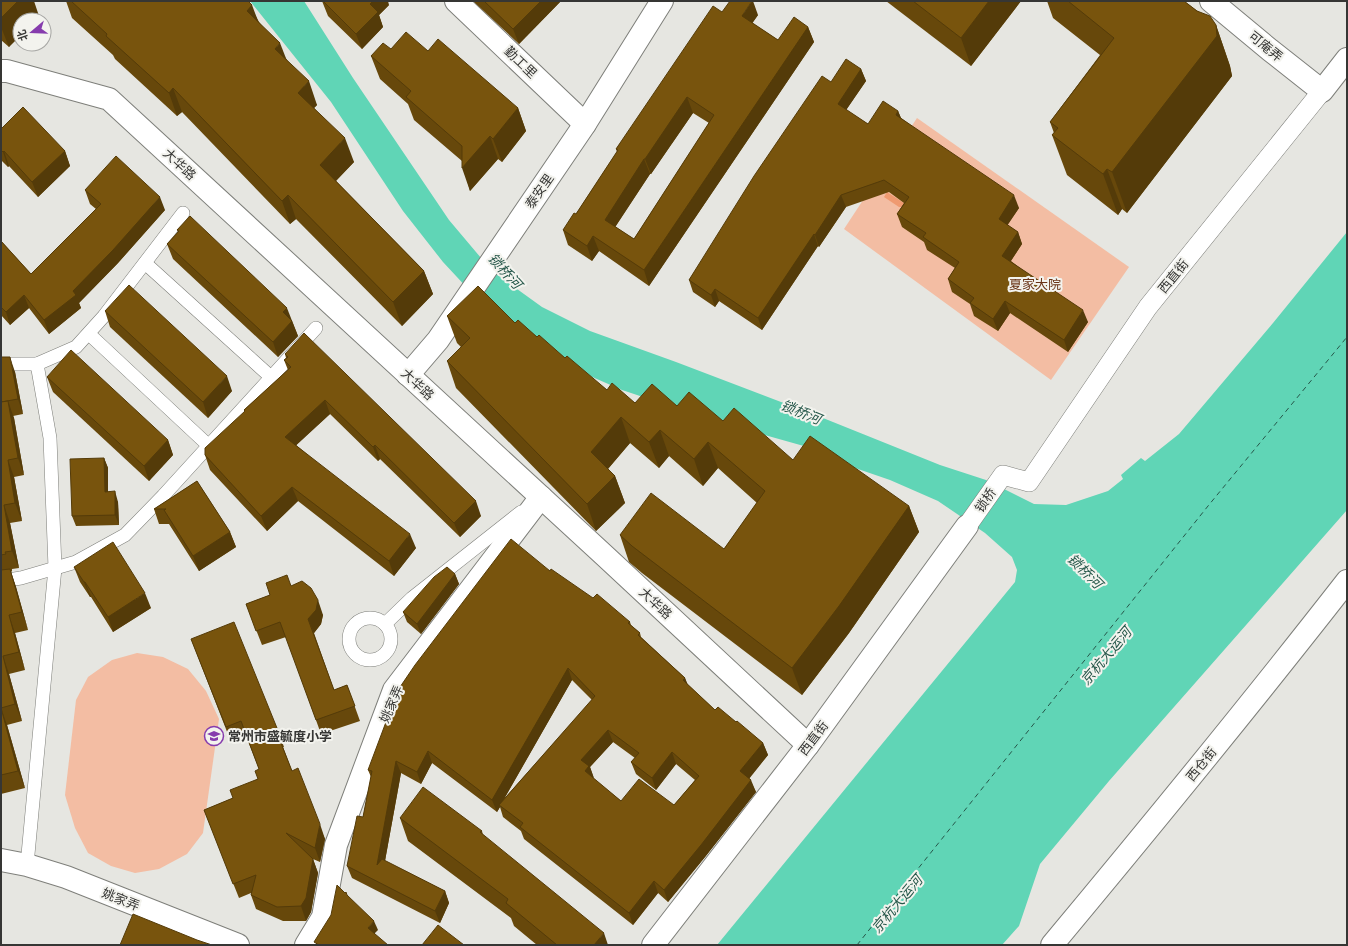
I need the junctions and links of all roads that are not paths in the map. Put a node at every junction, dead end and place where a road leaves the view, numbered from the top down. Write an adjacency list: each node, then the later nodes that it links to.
1 (456, 1): 7 (street, 勤工里)
2 (662, 1): 7 (street, 泰安里)
3 (1210, 1): 6 (street, 可庵弄)
4 (1347, 59): 6 (street, 西直街)
5 (1, 71): 14 (street, 大华路)
6 (1322, 91): 17 (street, 西直街)
7 (585, 124): 14 (street, 泰安里)
8 (183, 213): 9 (lane)
9 (146, 263): 11 (lane); 15 (lane)
10 (316, 328): 15 (lane)
11 (89, 334): 13 (lane); 16 (lane)
12 (1, 364): 13 (lane)
13 (37, 364): 20 (lane)
14 (408, 374): 18 (street, 大华路)
15 (272, 378): 16 (lane)
16 (209, 446): 20 (lane)
17 (1003, 475): 19 (street, 锁桥)
18 (541, 497): 23 (lane); 24 (street, 大华路); 28 (street, 姚家弄)
19 (967, 526): 24 (street, 西直街)
20 (55, 568): 21 (lane); 26 (lane)
21 (1, 581)
22 (1347, 581): 30 (street, 西仓街)
23 (385, 624)
24 (808, 745): 29 (street, 西直街)
25 (1, 860): 26 (street, 姚家弄)
26 (27, 865): 27 (street, 姚家弄)
27 (238, 945)
28 (306, 945)
29 (653, 945)
30 (1052, 945)

